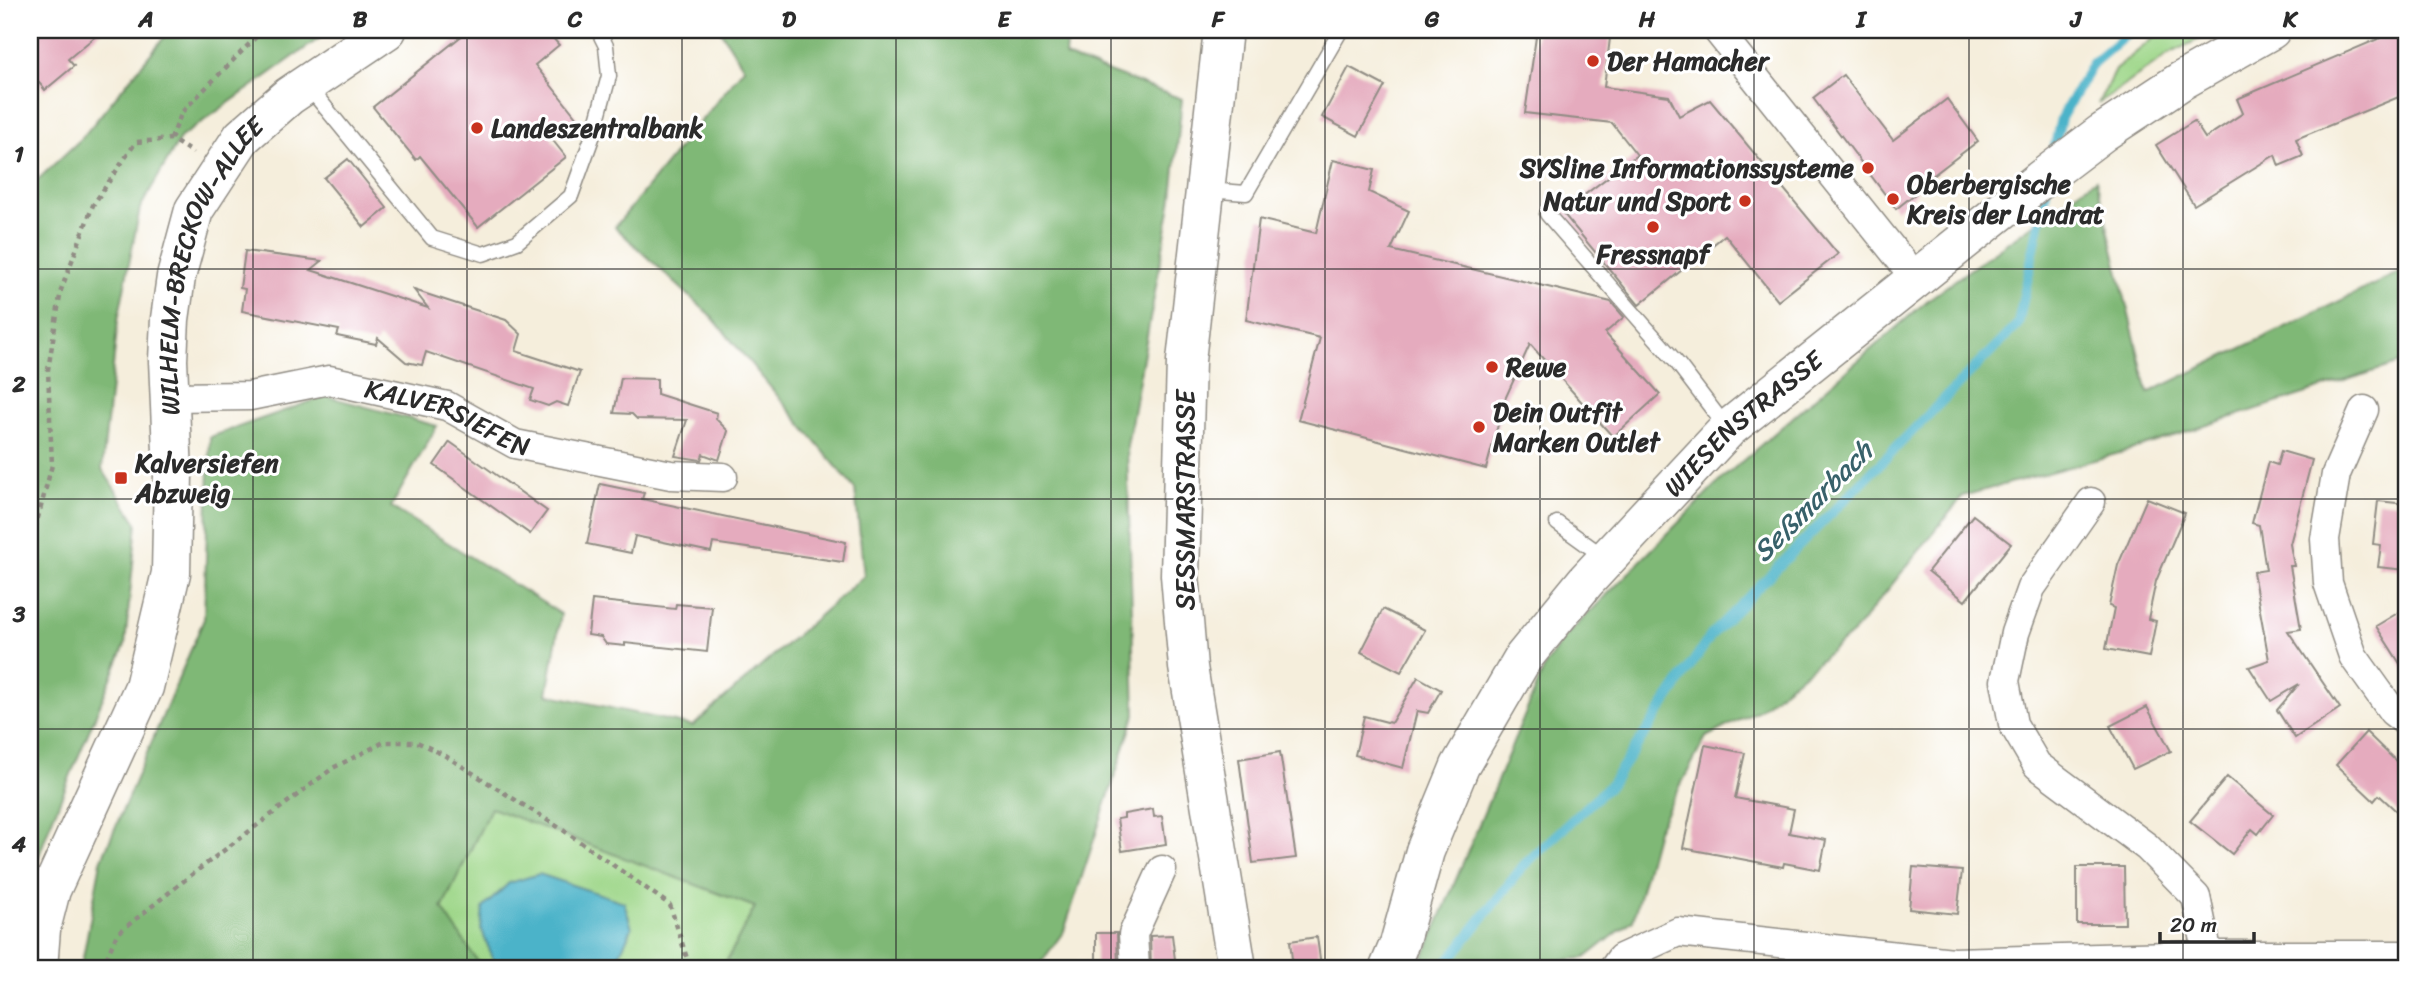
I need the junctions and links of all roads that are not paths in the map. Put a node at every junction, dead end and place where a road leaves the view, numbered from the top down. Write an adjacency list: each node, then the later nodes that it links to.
1 (387, 30): 7 (street, WILHELM-BRECKOW-ALLEE)
2 (598, 30): 7 (lane)
3 (1223, 30): 8 (street, SESSMARSTRASSE)
4 (1340, 30): 8 (lane)
5 (1717, 30): 10 (street)
6 (2271, 30): 10 (street, WIESENSTRASSE)
7 (306, 84): 11 (street, WILHELM-BRECKOW-ALLEE)
8 (1207, 190): 25 (street, SESSMARSTRASSE)
9 (1547, 214): 13 (lane)
10 (1916, 279): 13 (street, WIESENSTRASSE)
11 (171, 397): 14 (street, KALVERSIEFEN); 23 (street, WILHELM-BRECKOW-ALLEE)
12 (2364, 410): 18 (street)
13 (1728, 429): 17 (street, WIESENSTRASSE)
14 (723, 477)
15 (2091, 502): 20 (street)
16 (1557, 523): 17 (lane)
17 (1608, 560): 26 (street, WIESENSTRASSE)
18 (2406, 722)
19 (1162, 870): 24 (street)
20 (2208, 955): 22 (street); 27 (street)
21 (2406, 955): 22 (street)
22 (2286, 962)
23 (38, 968)
24 (1135, 968)
25 (1237, 968)
26 (1389, 968)
27 (1614, 968)

